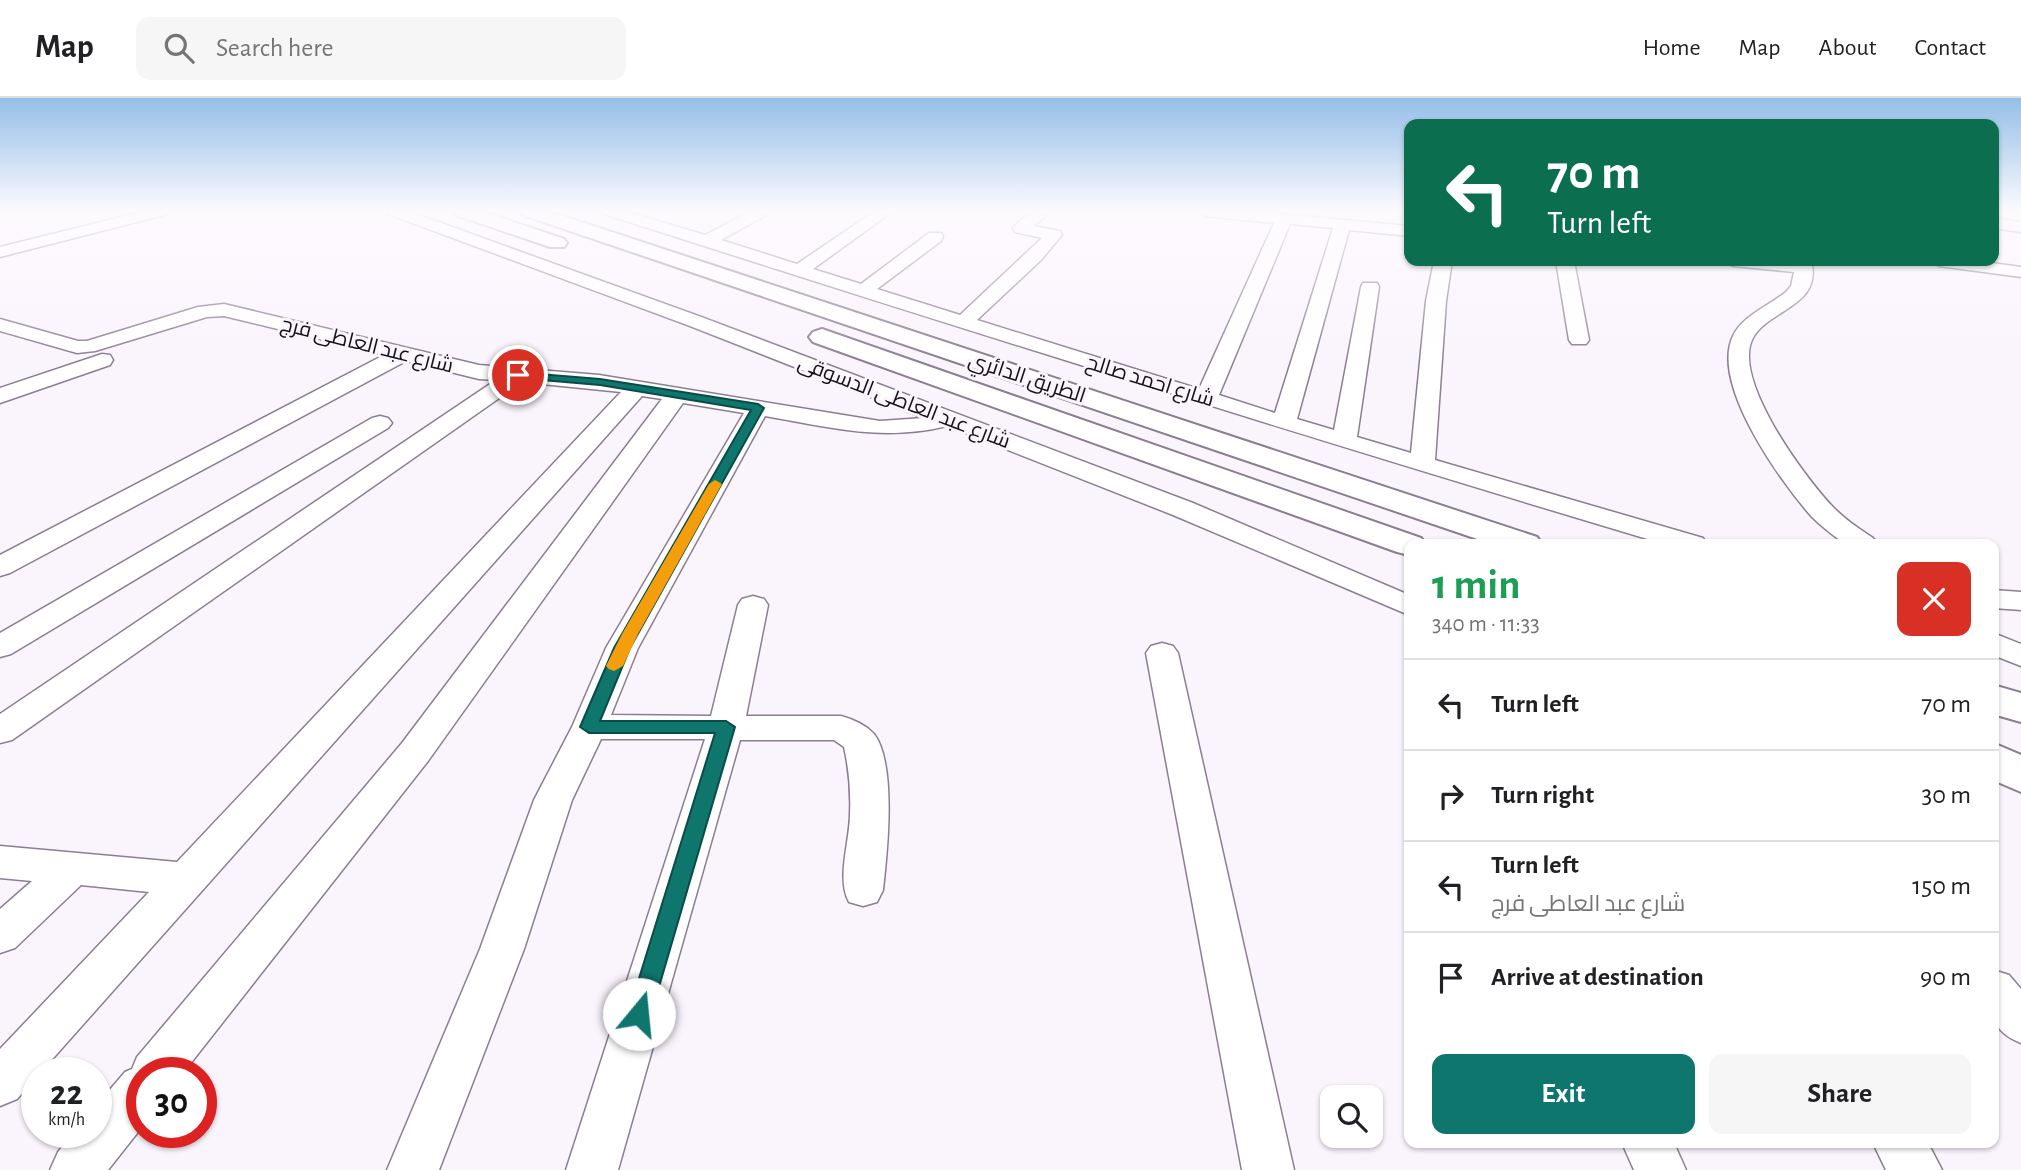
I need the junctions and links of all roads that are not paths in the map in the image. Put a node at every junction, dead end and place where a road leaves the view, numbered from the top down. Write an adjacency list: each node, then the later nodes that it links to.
1 (531, 261): 32 (street, شارع عبد العاطى الدسوقى)
2 (607, 261): 19 (highway)
3 (679, 261): 37 (highway, الطريق الدائري)
4 (768, 261): 16 (street, شارع احمد صالح)
5 (824, 261): 16 (street)
6 (835, 261): 16 (street)
7 (903, 261): 18 (street)
8 (1030, 261): 20 (street)
9 (1266, 261): 30 (street)
10 (1331, 261): 34 (street)
11 (1442, 266): 36 (street)
12 (1566, 266): 23 (street)
13 (1803, 266): 39 (street)
14 (1976, 266): 15 (street)
15 (2021, 272)
16 (808, 274): 18 (street, شارع احمد صالح)
17 (1370, 287): 35 (street)
18 (863, 291): 20 (street, شارع احمد صالح)
19 (747, 310)
20 (963, 322): 30 (street, شارع احمد صالح)
21 (0, 325): 24 (street, شارع عبد العاطى فرج)
22 (799, 329): 40 (highway, الطريق الدائري)
23 (1579, 340)
24 (404, 353): 26 (street, شارع عبد العاطى فرج); 41 (street)
25 (102, 360): 29 (street)
26 (518, 375): 27 (street, شارع عبد العاطى فرج); 54 (street)
27 (637, 388): 28 (street, شارع عبد العاطى فرج); 61 (street)
28 (678, 394): 31 (street, شارع عبد العاطى فرج); 66 (street)
29 (0, 396)
30 (1206, 398): 34 (street, شارع احمد صالح)
31 (758, 408): 32 (street, شارع عبد العاطى فرج); 52 (street)
32 (948, 419): 44 (street, شارع عبد العاطى الدسوقى)
33 (380, 423): 47 (street)
34 (1284, 423): 35 (street, شارع احمد صالح)
35 (1344, 440): 36 (street, شارع احمد صالح)
36 (1422, 463): 38 (street, شارع احمد صالح)
37 (1510, 539)
38 (1676, 539)
39 (1857, 539)
40 (1404, 543)
41 (0, 567)
42 (1999, 599): 43 (street)
43 (2021, 601)
44 (1404, 604)
45 (753, 605): 53 (street)
46 (1999, 646): 49 (street)
47 (0, 647)
48 (1162, 653): 74 (street)
49 (2021, 656)
50 (1999, 701): 51 (highway)
51 (2021, 708)
52 (589, 727): 53 (street); 72 (street)
53 (726, 727): 62 (street); 73 (street)
54 (0, 731)
55 (1999, 755): 57 (highway)
56 (1999, 763): 58 (highway)
57 (2021, 763)
58 (2021, 776)
59 (0, 862): 60 (street)
60 (72, 869): 61 (street); 63 (street)
61 (186, 879): 67 (street)
62 (863, 890)
63 (0, 935)
64 (1999, 996): 65 (street)
65 (2021, 1022)
66 (168, 1057)
67 (0, 1083)
68 (126, 1108): 71 (street)
69 (1649, 1148): 75 (street)
70 (1901, 1148): 76 (street)
71 (76, 1170)
72 (413, 1170)
73 (592, 1170)
74 (1268, 1170)
75 (1660, 1170)
76 (1916, 1170)

